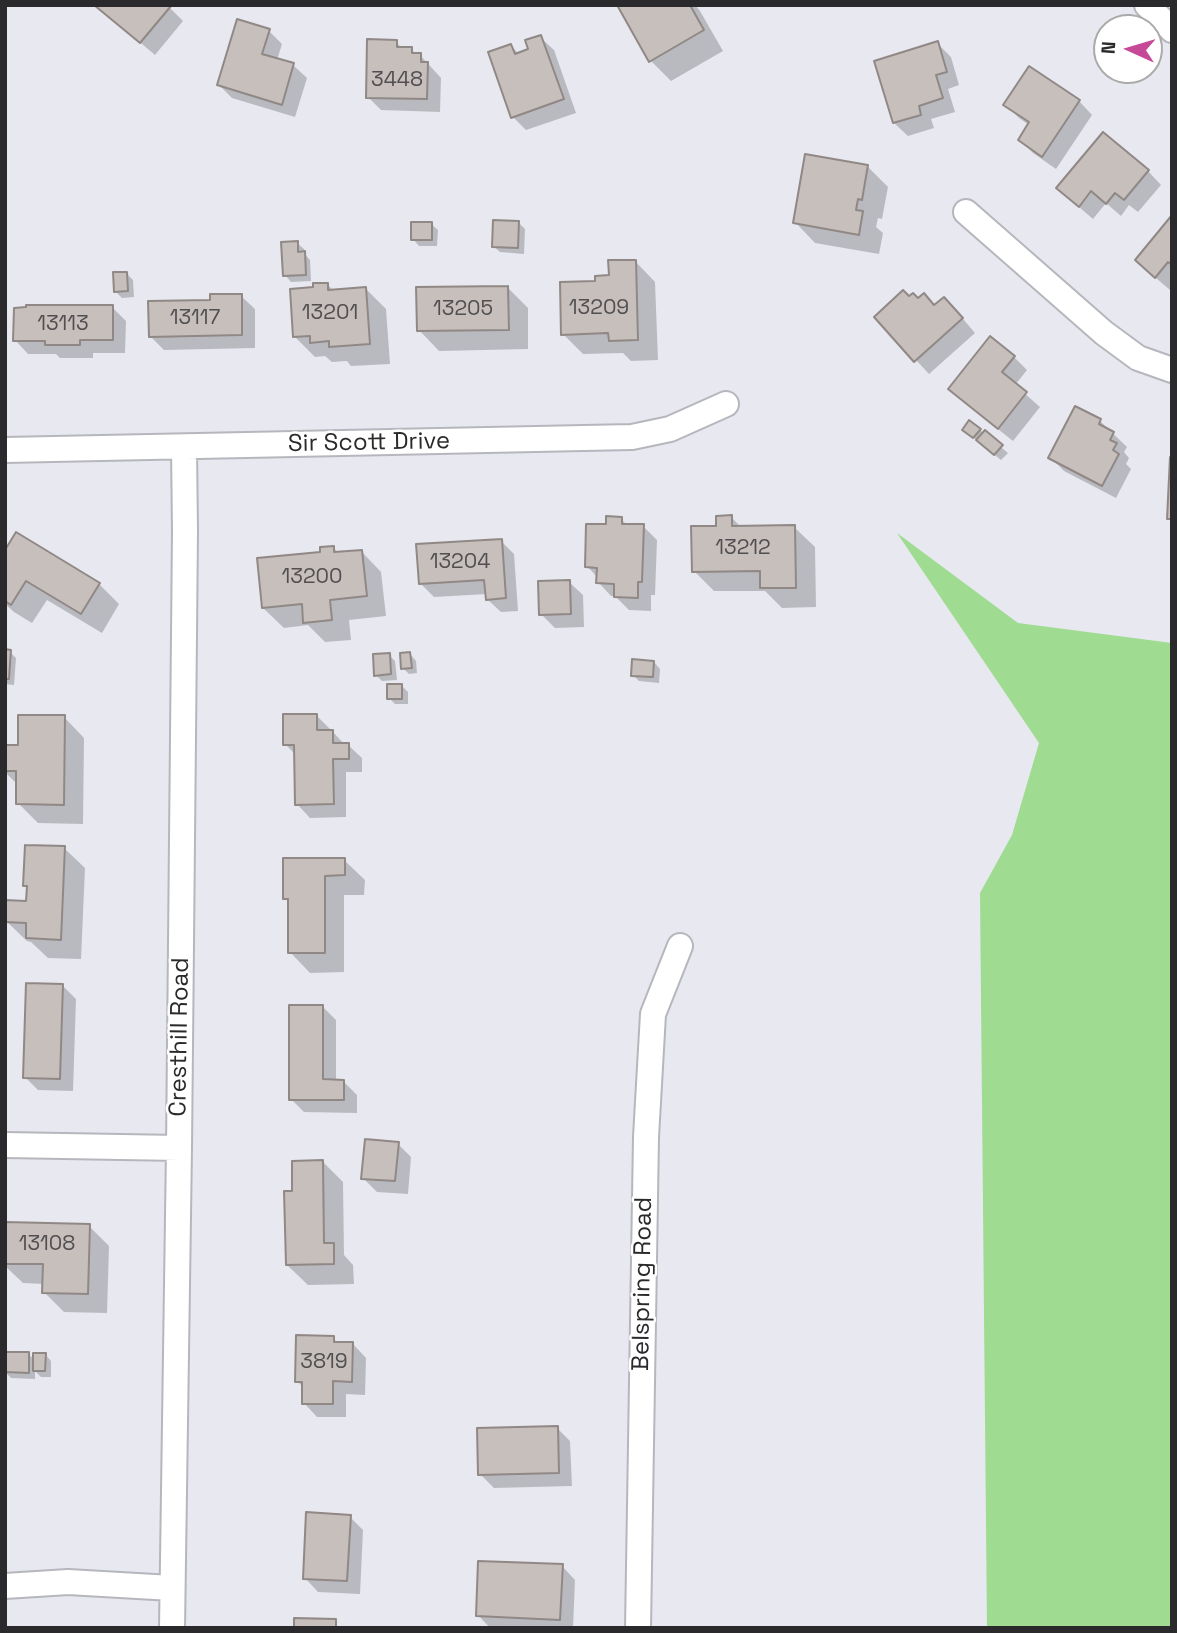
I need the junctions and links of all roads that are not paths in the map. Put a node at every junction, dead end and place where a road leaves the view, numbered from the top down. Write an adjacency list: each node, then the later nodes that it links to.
1 (1146, 5): 2 (street)
2 (1172, 30)
3 (967, 212): 4 (street)
4 (1172, 370)
5 (726, 404): 6 (street, Sir Scott Drive)
6 (184, 447): 7 (street, Sir Scott Drive); 10 (street, Cresthill Road)
7 (5, 450)
8 (680, 946): 14 (street, Belspring Road)
9 (5, 1145): 10 (street)
10 (179, 1148): 12 (street, Cresthill Road)
11 (5, 1586): 12 (street)
12 (172, 1588): 13 (street, Cresthill Road)
13 (172, 1628)
14 (638, 1628)

